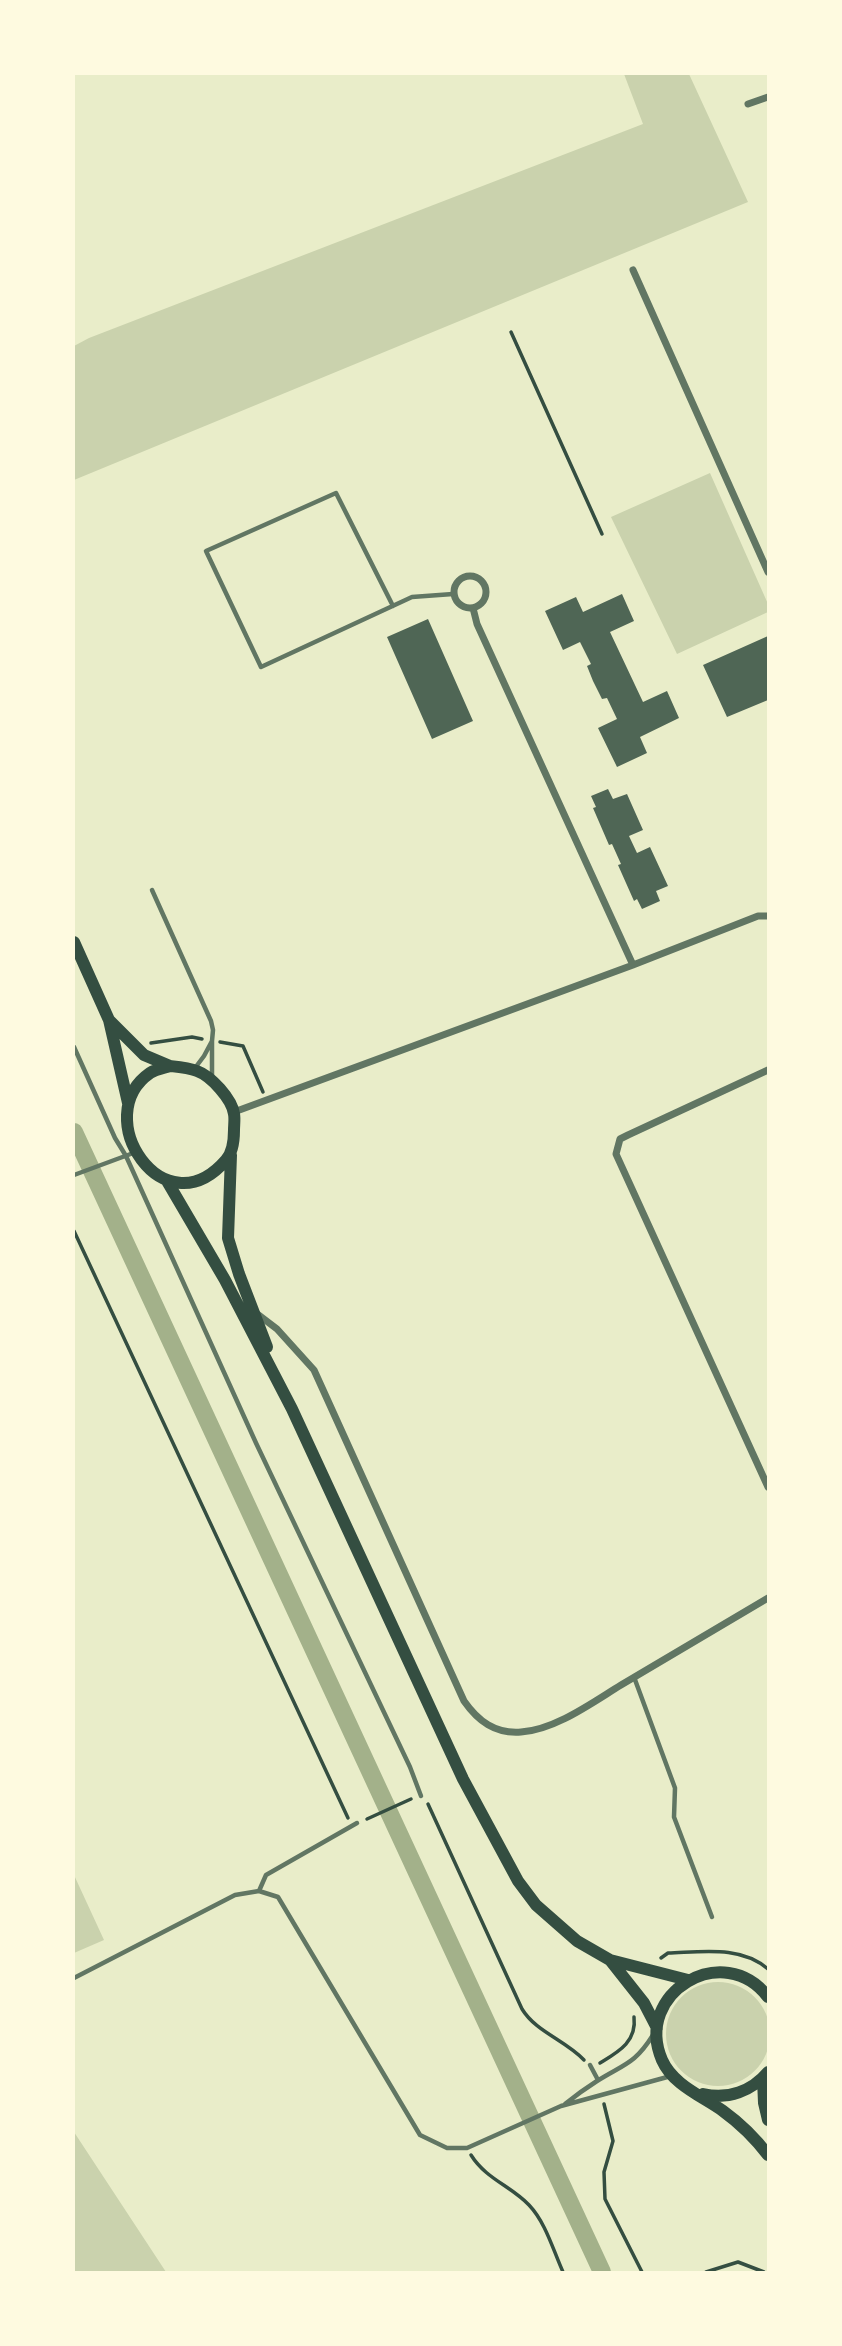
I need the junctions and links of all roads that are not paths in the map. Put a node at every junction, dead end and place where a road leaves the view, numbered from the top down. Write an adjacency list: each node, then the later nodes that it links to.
1 (768, 97): 2 (street)
2 (748, 104)
3 (633, 270): 4 (street)
4 (768, 572)
5 (453, 594): 6 (lane); 7 (street); 7 (street)
6 (393, 606): 6 (lane)
7 (473, 608): 11 (street)
8 (152, 890): 13 (lane)
9 (768, 916): 11 (street)
10 (74, 942): 12 (main road)
11 (633, 965): 20 (street)
12 (108, 1020): 15 (main road); 19 (main road)
13 (212, 1041): 16 (lane); 18 (lane)
14 (74, 1047): 21 (lane)
15 (170, 1066): 16 (main road); 19 (main road)
16 (192, 1070): 18 (main road)
17 (768, 1070): 27 (street)
18 (212, 1081): 20 (main road)
19 (128, 1103): 21 (main road)
20 (234, 1112): 22 (main road)
21 (131, 1154): 23 (lane); 24 (main road); 30 (lane)
22 (230, 1155): 24 (main road); 25 (main road)
23 (74, 1175)
24 (167, 1181): 26 (main road)
25 (253, 1311): 26 (main road); 29 (street)
26 (292, 1409): 34 (main road)
27 (768, 1487)
28 (768, 1598): 29 (street)
29 (634, 1677): 33 (lane)
30 (421, 1796)
31 (357, 1823): 32 (lane)
32 (259, 1891): 35 (lane); 44 (lane)
33 (712, 1917)
34 (610, 1960): 36 (main road); 38 (main road)
35 (74, 1978)
36 (688, 1980): 37 (main road); 38 (main road)
37 (768, 1997)
38 (657, 2028): 41 (main road); 42 (lane)
39 (590, 2065): 42 (lane)
40 (766, 2075): 43 (main road); 45 (main road)
41 (673, 2076): 43 (main road); 44 (lane)
42 (598, 2080): 44 (lane)
43 (689, 2089): 46 (main road)
44 (561, 2106)
45 (768, 2120)
46 (768, 2155)

